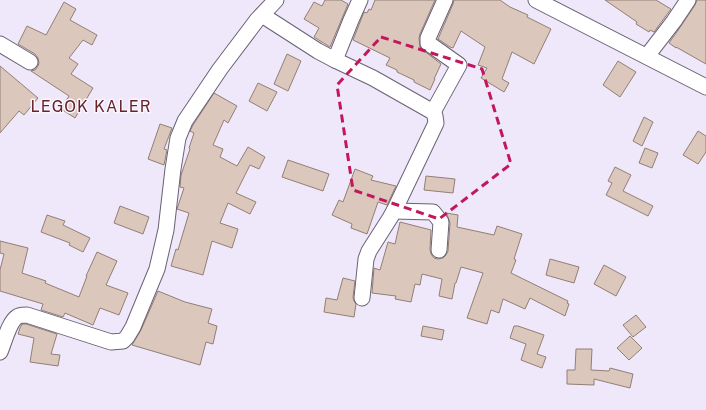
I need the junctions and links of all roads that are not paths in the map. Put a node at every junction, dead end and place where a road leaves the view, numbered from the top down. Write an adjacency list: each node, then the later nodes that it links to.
1 (276, 0): 6 (street)
2 (360, 0): 9 (street)
3 (445, 0): 12 (street)
4 (536, 0): 8 (street)
5 (688, 0): 8 (street)
6 (262, 15): 9 (street); 16 (street)
7 (0, 44): 10 (street)
8 (647, 56): 11 (street)
9 (335, 60): 12 (street)
10 (30, 62)
11 (706, 87)
12 (433, 112): 13 (street)
13 (394, 211): 14 (street); 15 (street)
14 (439, 250)
15 (362, 298)
16 (0, 352)

